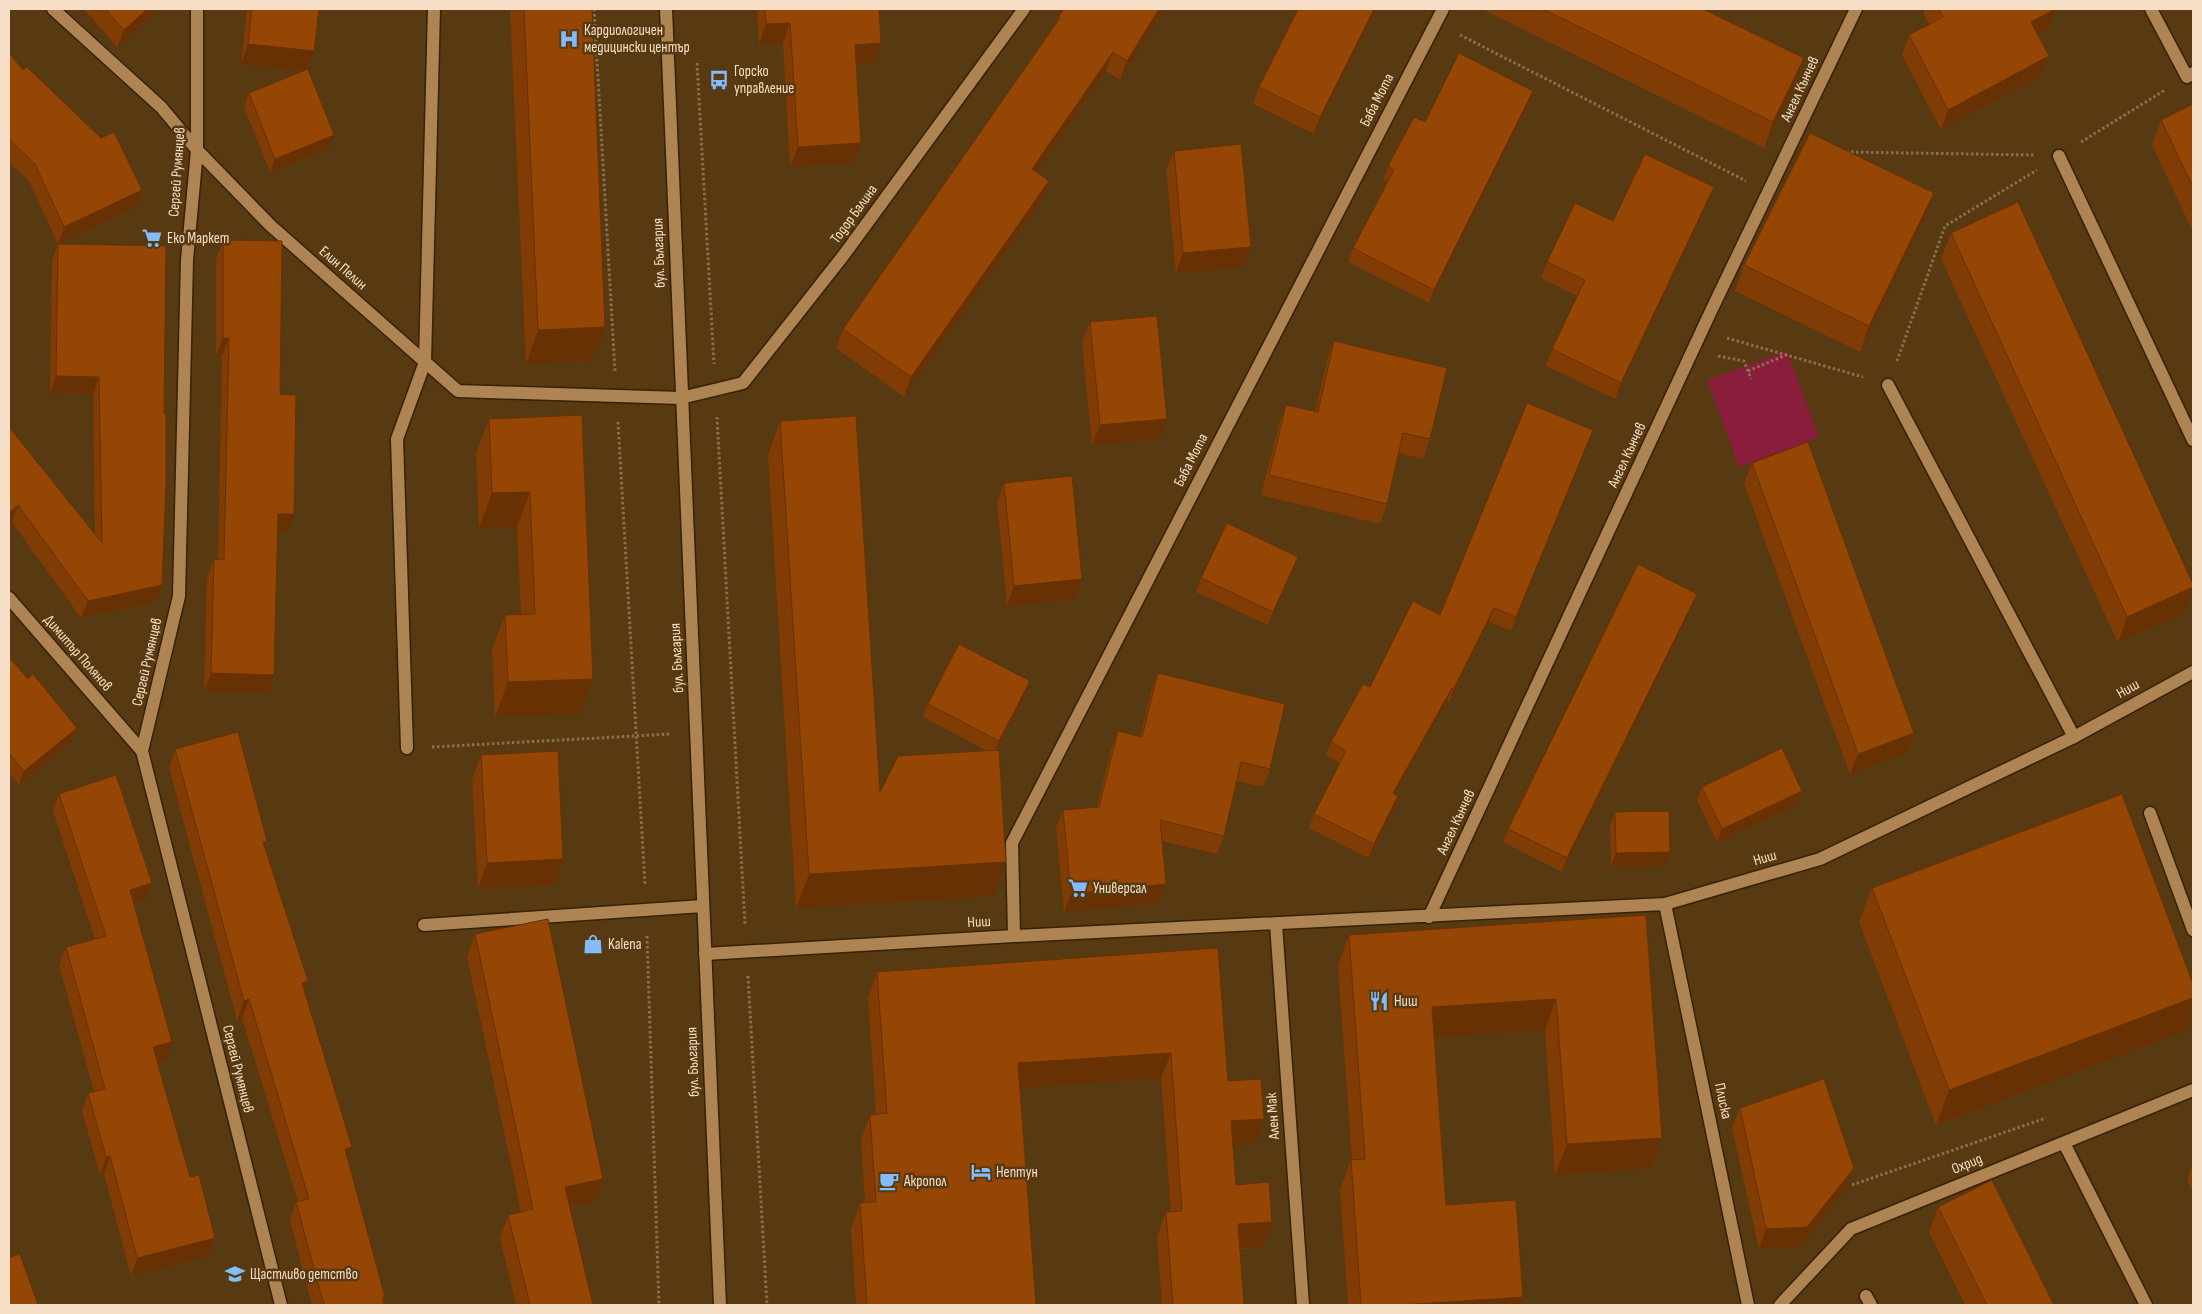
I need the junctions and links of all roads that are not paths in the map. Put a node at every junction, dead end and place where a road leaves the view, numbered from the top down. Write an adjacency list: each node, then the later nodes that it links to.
1 (53, 9): 10 (street, Елин Пелин)
2 (197, 9): 10 (street, Сергей Румянцев)
3 (434, 9): 12 (street)
4 (666, 9): 14 (street, бул. България)
5 (1024, 9): 14 (street, Тодор Балина)
6 (1443, 9): 28 (street, Баба Мота)
7 (1856, 9): 24 (street, Ангел Кънчев)
8 (2151, 9): 9 (street)
9 (2190, 75)
10 (197, 150): 12 (street, Елин Пелин); 20 (street, Сергей Румянцев)
11 (2059, 156): 15 (street)
12 (425, 362): 14 (street, Елин Пелин); 19 (street)
13 (1888, 385): 18 (street)
14 (681, 398): 23 (street, бул. България)
15 (2193, 440)
16 (9, 598): 20 (street, Димитър Полянов)
17 (2193, 672): 18 (street, Ниш)
18 (2074, 737): 22 (street, Ниш)
19 (407, 748)
20 (142, 751): 32 (street, Сергей Румянцев)
21 (2150, 813): 27 (street)
22 (1665, 904): 24 (street, Ниш); 35 (street, Плиска)
23 (703, 906): 26 (street); 29 (street, бул. България)
24 (1429, 917): 25 (street, Ниш)
25 (1276, 924): 28 (street, Ниш); 34 (street, Ален Мак)
26 (424, 925)
27 (2193, 930)
28 (1014, 936): 29 (street, Ниш)
29 (705, 954): 33 (street, бул. България)
30 (2193, 1090): 31 (street, Охрид)
31 (2064, 1143): 36 (street, Охрид); 37 (street)
32 (281, 1305)
33 (720, 1305)
34 (1303, 1305)
35 (1748, 1305)
36 (1780, 1305)
37 (2146, 1305)

